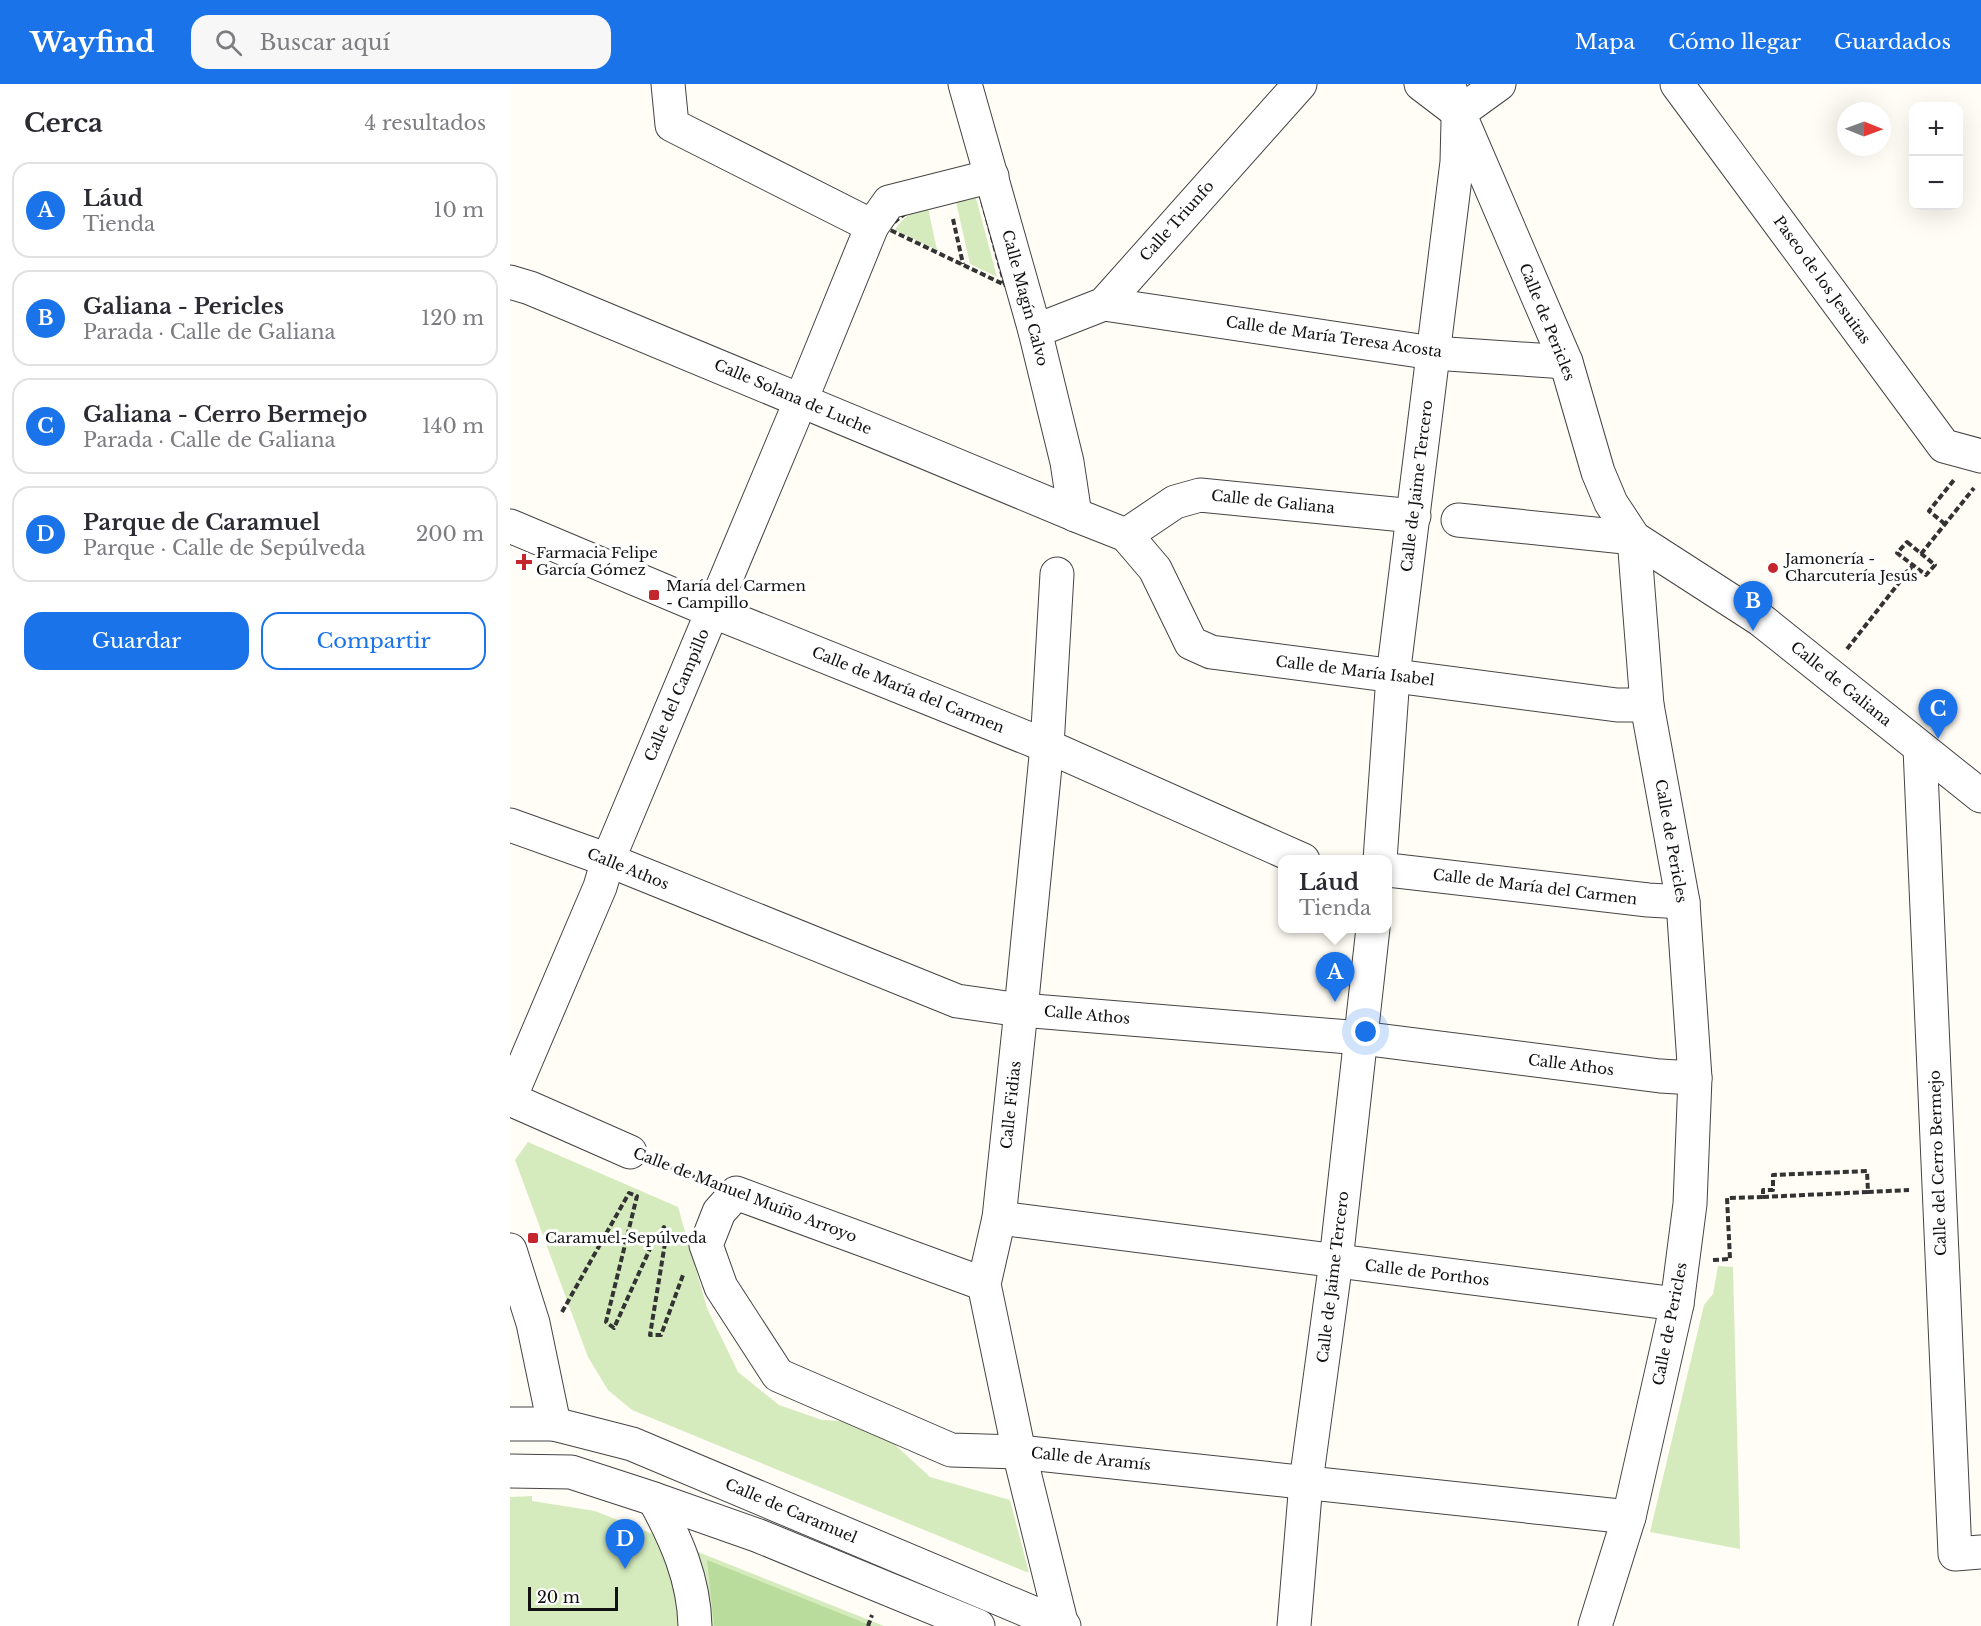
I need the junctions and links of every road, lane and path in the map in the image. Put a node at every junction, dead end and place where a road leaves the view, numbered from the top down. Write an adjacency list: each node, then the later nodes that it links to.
1 (668, 84): 10 (street)
2 (966, 84): 8 (street, Calle Magín Calvo)
3 (1300, 84): 13 (street, Calle Triunfo)
4 (1421, 84): 7 (street)
5 (1499, 84): 7 (street)
6 (1677, 84): 18 (street, Paseo de los Jesuitas)
7 (1453, 99): 15 (street, Calle de Jaime Tercero); 16 (street, Calle de Pericles)
8 (992, 176): 9 (street, Calle del Campillo); 14 (street, Calle Magín Calvo)
9 (948, 193): 10 (street, Calle del Campillo); 11 (path); 11 (path); 11 (path)
10 (872, 226): 17 (street, Calle del Campillo)
11 (963, 265)
12 (510, 282): 17 (street, Calle Solana de Luche)
13 (1104, 304): 14 (street, Calle Triunfo); 15 (street, Calle de María Teresa Acosta)
14 (1035, 331): 20 (street, Calle Magín Calvo)
15 (1433, 353): 16 (street, Calle de María Teresa Acosta); 21 (street, Calle de Jaime Tercero)
16 (1566, 362): 26 (street, Calle de Pericles)
17 (801, 400): 20 (street, Calle Solana de Luche); 30 (street, Calle del Campillo)
18 (1970, 465): 23 (path)
19 (1974, 488): 23 (path)
20 (1075, 515): 25 (street)
21 (1414, 516): 25 (street, Calle de Galiana); 32 (street, Calle de Jaime Tercero)
22 (1458, 520): 26 (street, Calle de Galiana)
23 (1945, 524): 27 (path)
24 (510, 526): 30 (street, Calle de María del Carmen)
25 (1126, 535): 32 (street, Calle de María Isabel)
26 (1634, 538): 33 (street, Calle de Pericles); 35 (street, Calle de Galiana)
27 (1921, 554): 28 (path); 28 (path)
28 (1913, 565): 31 (path)
29 (1057, 574): 34 (street, Calle Fidias)
30 (712, 612): 34 (street, Calle de María del Carmen); 40 (street, Calle del Campillo)
31 (1849, 646)
32 (1393, 676): 33 (street, Calle de María Isabel); 39 (street, Calle de Jaime Tercero)
33 (1647, 705): 42 (street, Calle de Pericles)
34 (1047, 746): 38 (street, Calle de María del Carmen); 44 (street, Calle Fidias)
35 (1920, 748): 36 (street, Calle de Galiana); 49 (street, Calle del Cerro Bermejo)
36 (1981, 796)
37 (510, 825): 40 (street, Calle Athos)
38 (1292, 855)
39 (1380, 855)
40 (608, 860): 44 (street, Calle Athos); 47 (street, Calle del Campillo)
41 (1392, 870): 42 (street, Calle de María del Carmen)
42 (1683, 902): 46 (street, Calle de Pericles)
43 (1372, 933): 45 (street, Calle de Jaime Tercero)
44 (1021, 1010): 45 (street, Calle Athos); 53 (street, Calle Fidias)
45 (1361, 1038): 46 (street, Calle Athos); 57 (street, Calle de Jaime Tercero)
46 (1695, 1078): 59 (street, Calle de Pericles)
47 (510, 1099): 48 (street, Calle de Manuel Muíño Arroyo)
48 (630, 1152): 51 (path, Calle de Manuel Muíño Arroyo)
49 (1940, 1188): 50 (path); 69 (street, Calle del Cerro Bermejo)
50 (1868, 1192): 52 (path); 52 (path)
51 (736, 1193): 54 (street); 58 (street, Calle de Manuel Muíño Arroyo)
52 (1763, 1197): 56 (path)
53 (999, 1218): 57 (street, Calle de Porthos); 58 (street, Calle Fidias)
54 (706, 1245): 60 (path); 63 (street, Calle de Aramís)
55 (510, 1250): 60 (street)
56 (1710, 1260)
57 (1336, 1261): 59 (street, Calle de Porthos); 66 (street, Calle de Jaime Tercero)
58 (984, 1284): 63 (street, Calle Fidias)
59 (1677, 1304): 68 (street, Calle de Pericles)
60 (533, 1323): 62 (street)
61 (510, 1424): 62 (street, Calle de Caramuel)
62 (554, 1424): 65 (street); 72 (street, Calle de Caramuel)
63 (1019, 1452): 66 (street, Calle de Aramís); 72 (street, Calle Fidias)
64 (510, 1471): 65 (street)
65 (571, 1472): 67 (street)
66 (1306, 1482): 68 (street, Calle de Aramís); 73 (street, Calle de Jaime Tercero)
67 (654, 1498): 70 (street); 71 (street)
68 (1629, 1517): 74 (street, Calle de Pericles)
69 (1981, 1552)
70 (695, 1626)
71 (978, 1626)
72 (1063, 1626)
73 (1294, 1626)
74 (1594, 1626)

